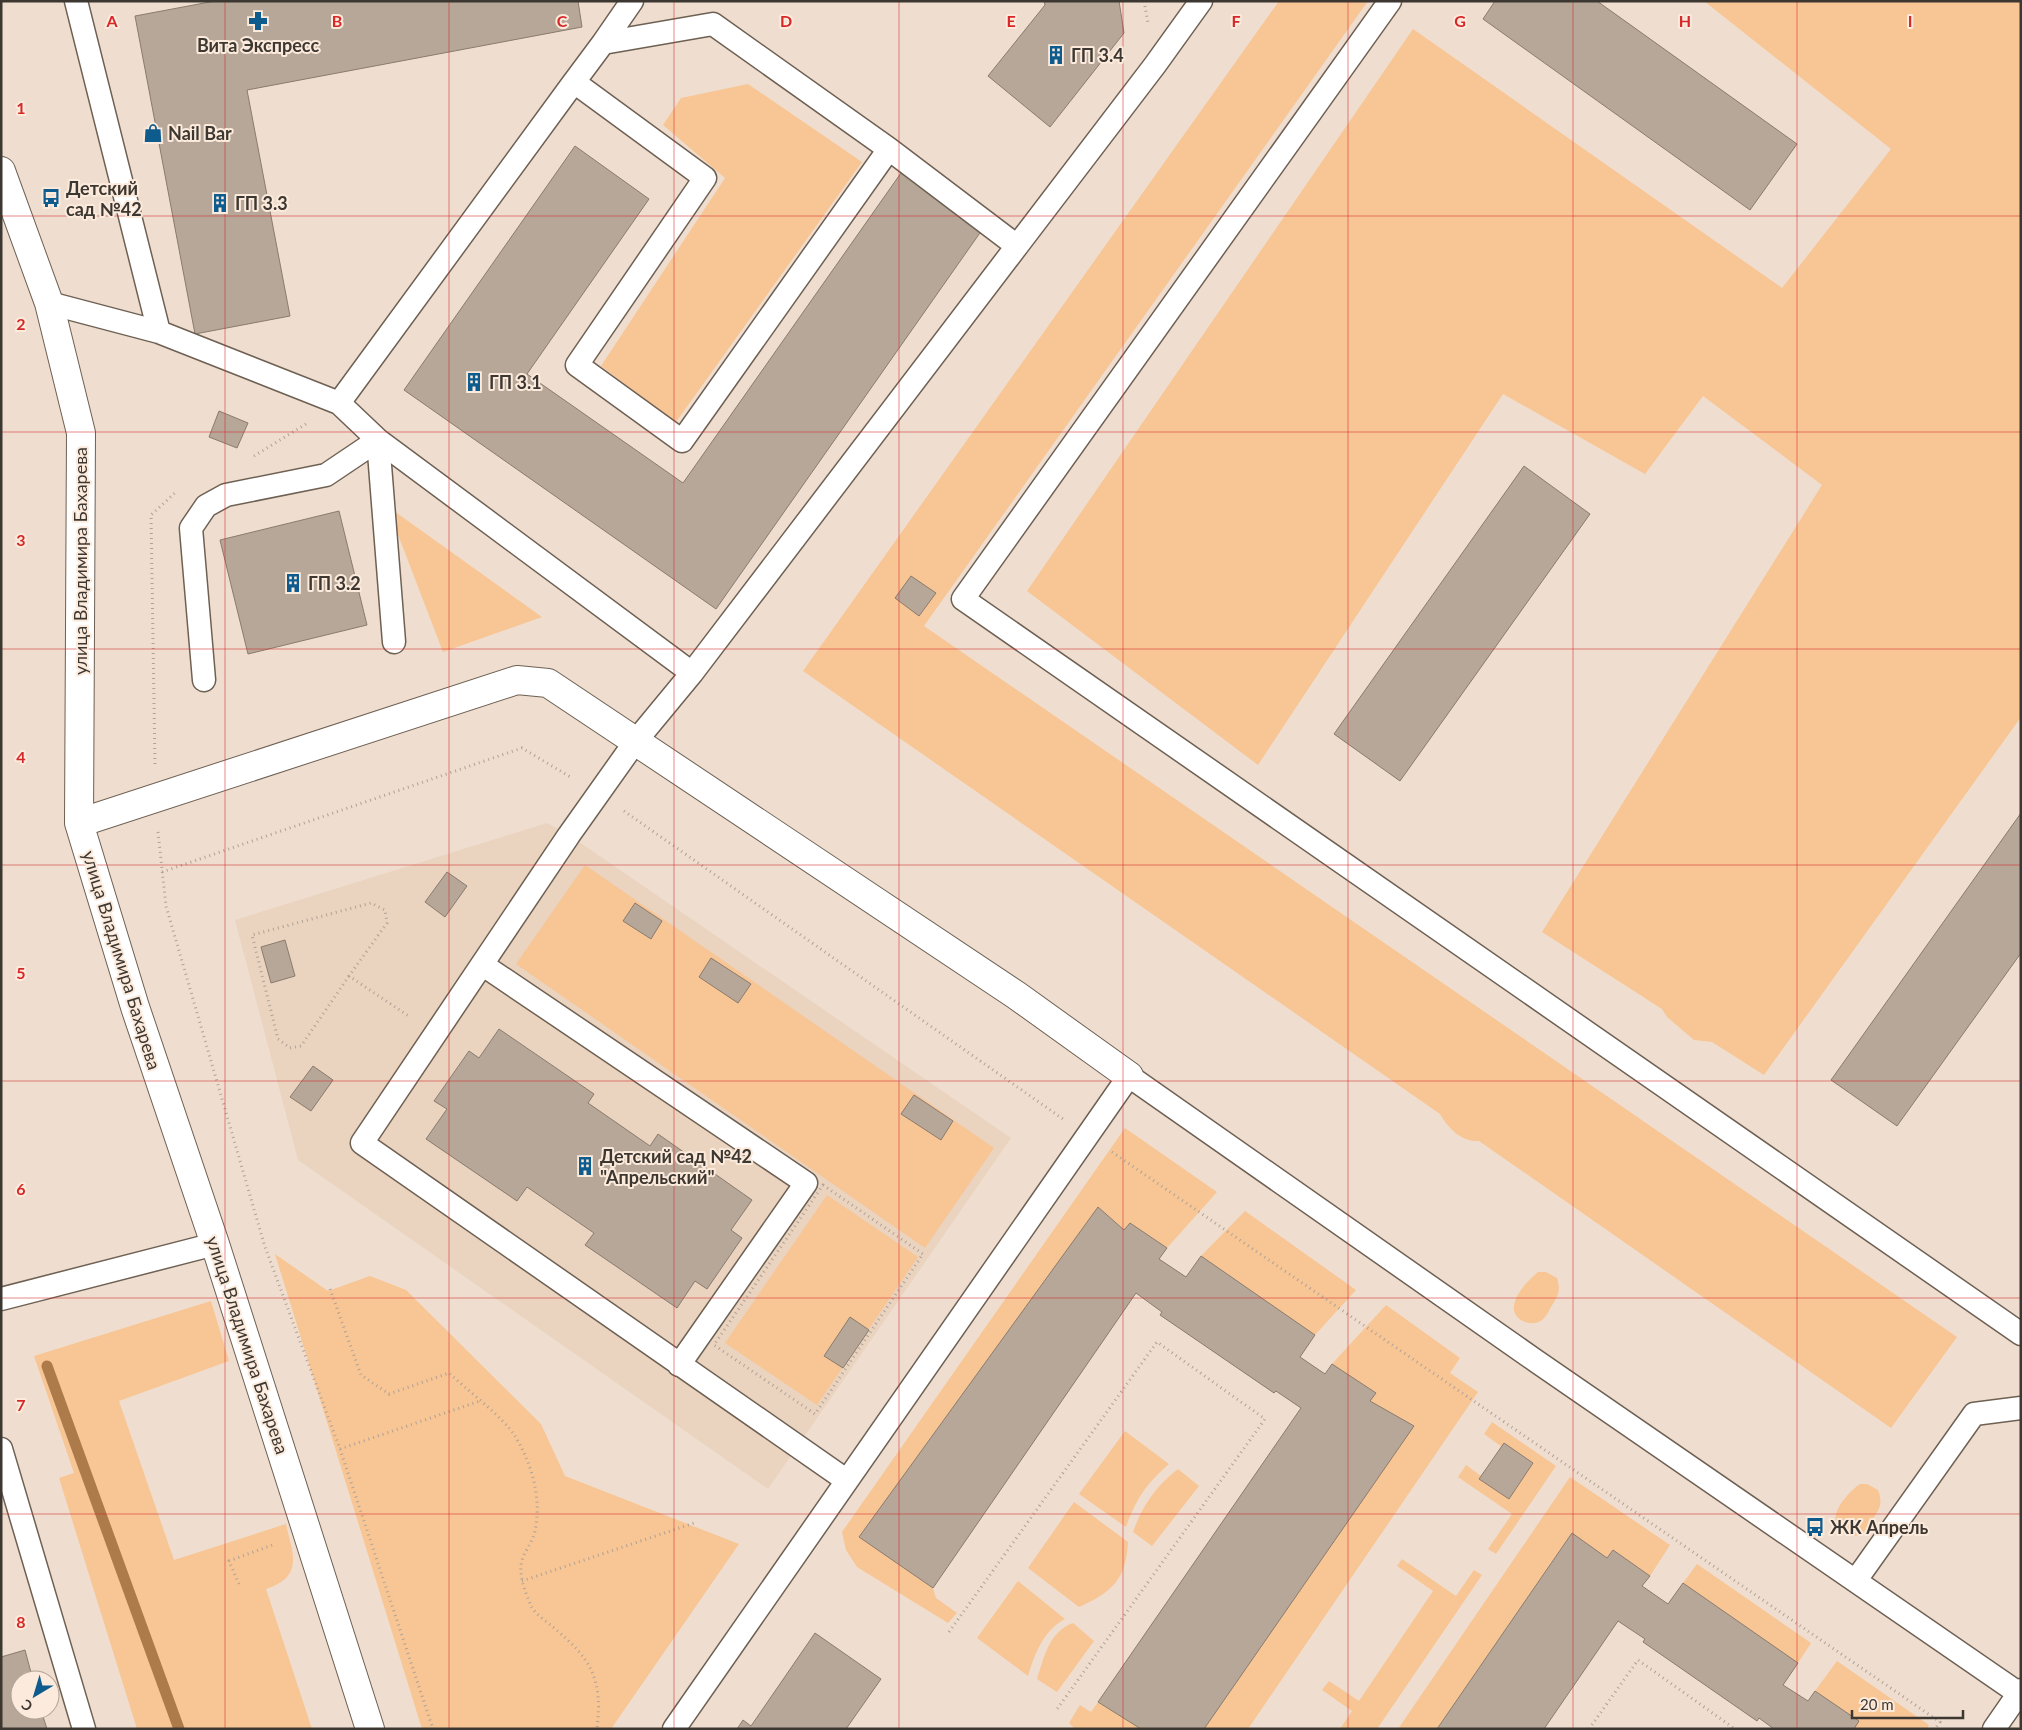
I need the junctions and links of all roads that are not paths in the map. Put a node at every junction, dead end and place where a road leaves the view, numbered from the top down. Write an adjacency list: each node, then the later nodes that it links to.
1 (76, 1): 11 (lane)
2 (632, 1): 5 (lane)
3 (1201, 1): 9 (lane)
4 (1390, 1): 23 (lane)
5 (603, 43): 6 (lane); 7 (lane)
6 (574, 82): 7 (lane); 12 (lane)
7 (889, 149): 9 (lane)
8 (1, 170): 10 (street, улица Владимира Бахарева)
9 (1017, 246): 15 (lane)
10 (49, 303): 11 (lane); 18 (street, улица Владимира Бахарева)
11 (159, 332): 12 (lane)
12 (339, 403): 13 (lane)
13 (378, 440): 14 (lane); 15 (lane); 16 (lane)
14 (394, 642)
15 (692, 674): 17 (lane)
16 (204, 680)
17 (635, 742): 18 (street); 19 (lane); 20 (street)
18 (79, 823): 21 (street, улица Владимира Бахарева)
19 (483, 965): 24 (lane); 24 (lane)
20 (1129, 1076): 27 (lane); 28 (lane)
21 (215, 1244): 22 (lane); 31 (street, улица Владимира Бахарева)
22 (1, 1299)
23 (2021, 1334)
24 (679, 1365): 27 (lane)
25 (2021, 1408): 28 (lane)
26 (1, 1449): 30 (lane)
27 (846, 1480): 32 (lane)
28 (1856, 1580): 29 (lane)
29 (2020, 1693): 33 (lane)
30 (84, 1729)
31 (370, 1729)
32 (674, 1729)
33 (1994, 1729)

